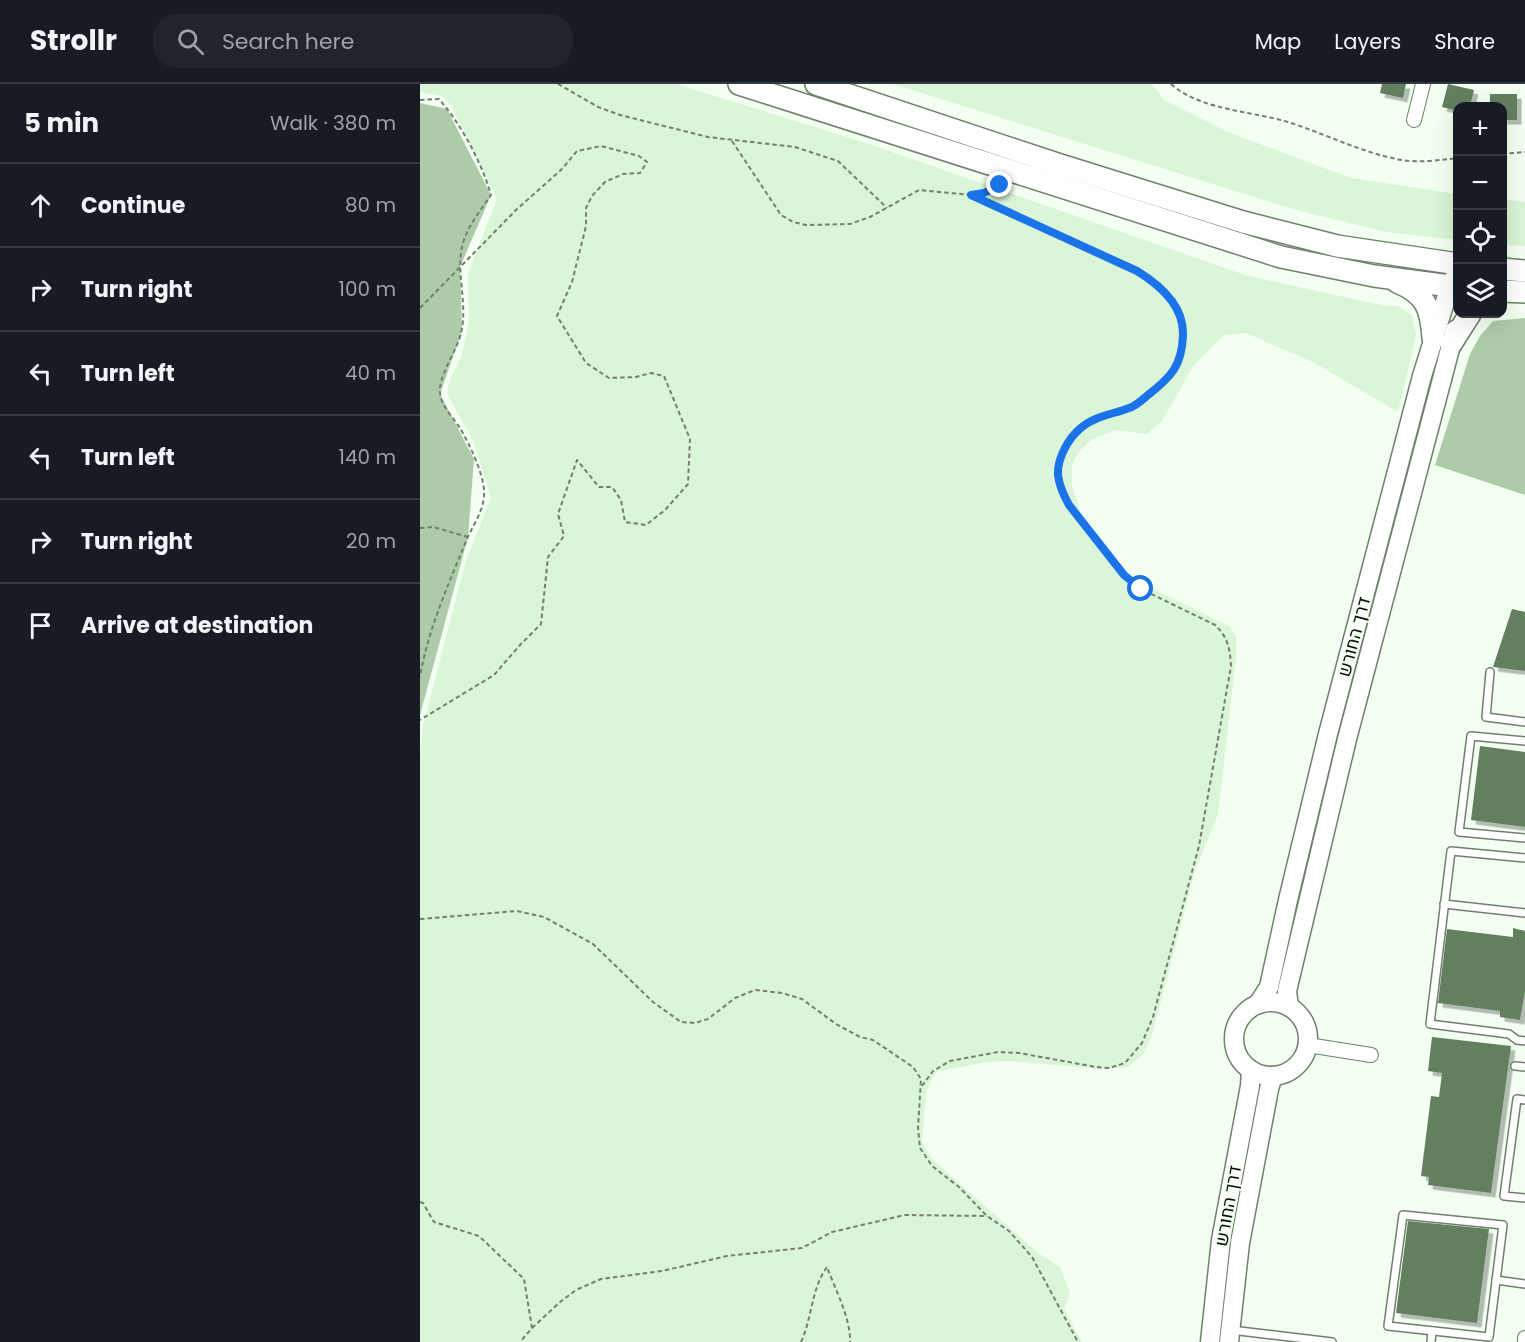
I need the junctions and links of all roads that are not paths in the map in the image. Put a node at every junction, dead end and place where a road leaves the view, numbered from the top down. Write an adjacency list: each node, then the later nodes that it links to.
1 (739, 84): 8 (main road)
2 (816, 84): 5 (main road)
3 (1423, 84): 4 (street)
4 (1414, 120)
5 (1453, 263)
6 (1507, 269): 7 (main road)
7 (1525, 271)
8 (1388, 278): 9 (main road); 13 (main road)
9 (1453, 281)
10 (1453, 290): 13 (street, דרך החורש)
11 (1457, 318): 13 (street, דרך החורש)
12 (1466, 318): 13 (main road)
13 (1442, 341): 21 (street, דרך החורש); 22 (street, דרך החורש)
14 (1490, 672): 15 (lane)
15 (1525, 722)
16 (1525, 741): 17 (lane)
17 (1525, 838)
18 (1525, 858): 19 (lane)
19 (1444, 904): 20 (lane); 23 (lane)
20 (1525, 913)
21 (1258, 1004): 22 (street); 28 (street)
22 (1289, 1006): 24 (street)
23 (1525, 1041)
24 (1308, 1045): 25 (street); 29 (street)
25 (1371, 1055)
26 (1515, 1066): 27 (lane)
27 (1525, 1067)
28 (1251, 1070): 29 (street); 37 (street, דרך החורש)
29 (1273, 1076): 35 (street, דרך החורש)
30 (1525, 1100): 31 (lane)
31 (1525, 1198)
32 (1496, 1281): 33 (lane); 34 (lane); 34 (lane)
33 (1525, 1284)
34 (1432, 1331): 39 (lane)
35 (1229, 1336): 36 (lane)
36 (1316, 1341): 38 (lane)
37 (1210, 1342)
38 (1332, 1342)
39 (1431, 1342)

